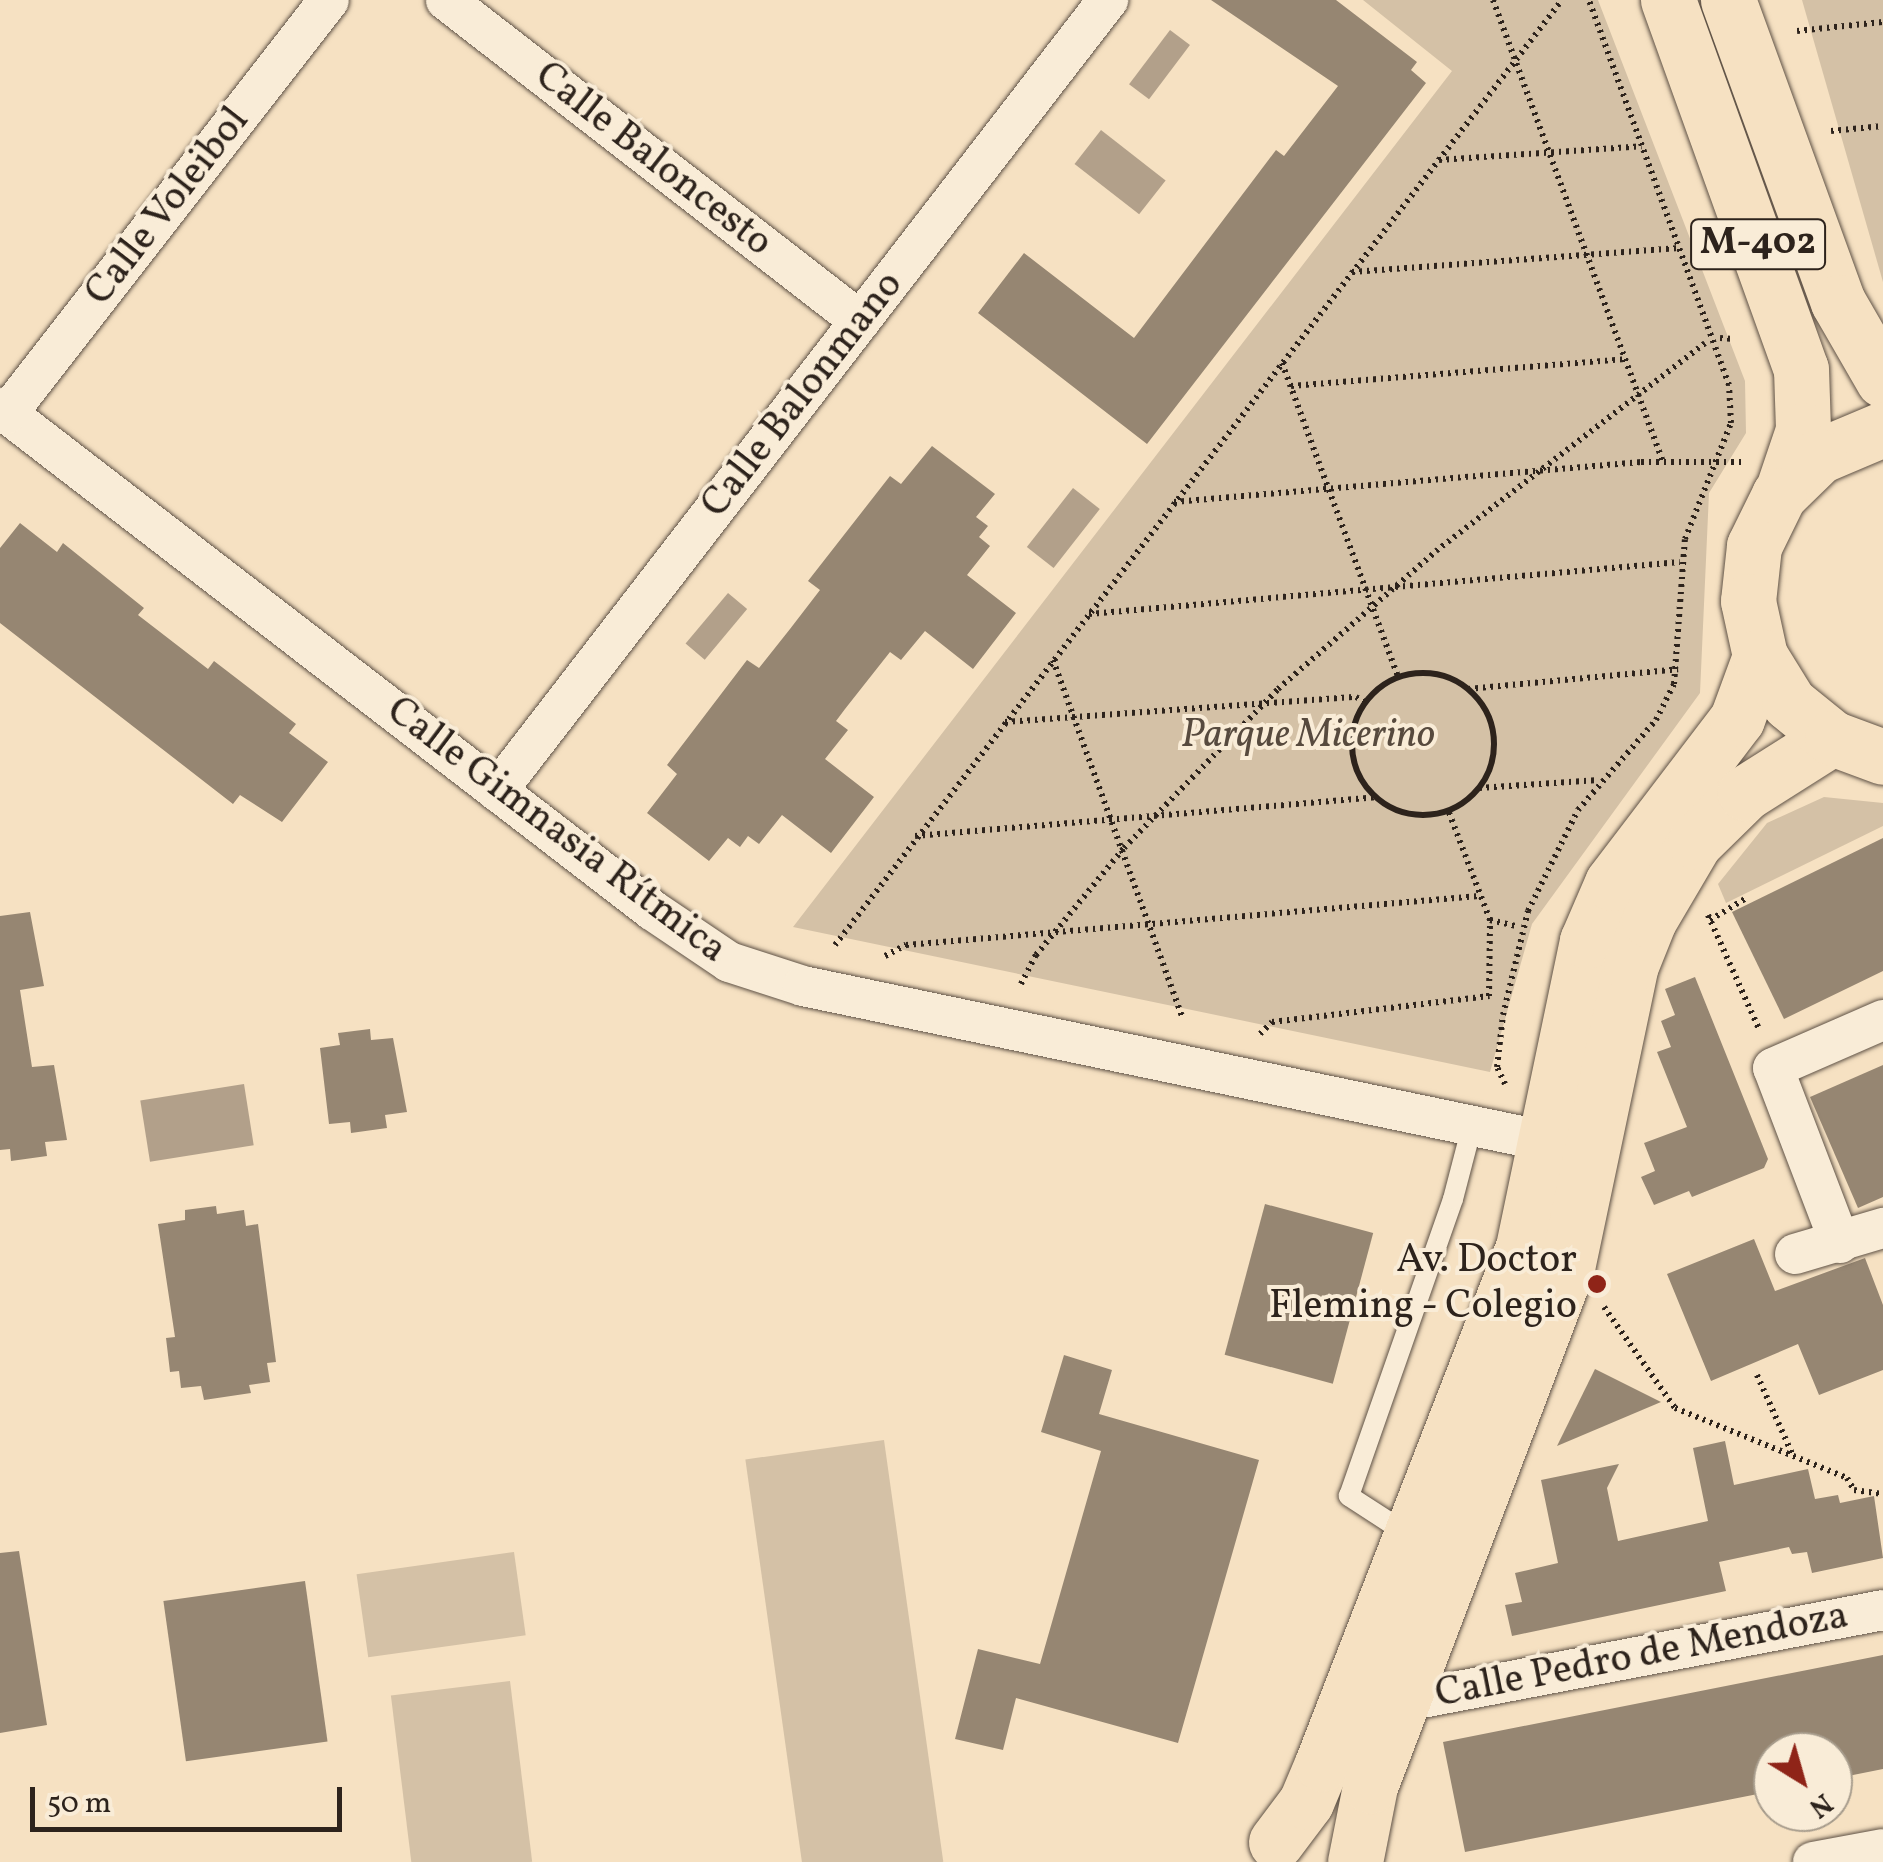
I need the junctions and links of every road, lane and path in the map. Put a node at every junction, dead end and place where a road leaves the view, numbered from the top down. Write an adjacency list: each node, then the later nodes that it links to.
1 (329, 0): 29 (street, Calle Voleibol)
2 (446, 0): 20 (street, Calle Baloncesto)
3 (1108, 0): 20 (street, Calle Balonmano)
4 (1493, 0): 11 (path)
5 (1562, 0): 11 (path)
6 (1588, 0): 14 (path)
7 (1668, 0): 34 (main road, M-402)
8 (1728, 0): 26 (main road, M-402)
9 (1883, 22): 10 (path)
10 (1797, 31)
11 (1516, 60): 15 (path); 16 (path)
12 (1883, 126): 13 (path)
13 (1831, 131)
14 (1642, 146): 15 (path); 17 (path)
15 (1550, 154): 16 (path); 18 (path)
16 (1439, 160): 19 (path)
17 (1679, 248): 18 (path); 31 (path)
18 (1588, 256): 19 (path); 24 (path)
19 (1352, 272): 25 (path)
20 (860, 321): 55 (street, Calle Balonmano)
21 (1720, 338): 22 (path)
22 (1734, 340)
23 (1705, 343): 28 (path)
24 (1626, 358): 27 (path); 28 (path)
25 (1282, 362): 27 (path); 36 (path)
26 (1883, 380)
27 (1291, 386): 35 (path)
28 (1638, 393): 32 (path); 33 (path)
29 (4, 411): 55 (street, Calle Gimnasia Rítmica)
30 (1883, 429): 34 (main road)
31 (1718, 460): 32 (path); 34 (path); 37 (path)
32 (1664, 461): 33 (path)
33 (1536, 471): 35 (path); 38 (path)
34 (1766, 477): 42 (main road)
35 (1329, 488): 36 (path); 39 (path)
36 (1174, 502): 41 (path)
37 (1680, 562): 38 (path); 44 (path)
38 (1394, 587): 39 (path); 40 (path)
39 (1364, 589): 40 (path); 41 (path)
40 (1374, 604): 45 (path); 48 (path)
41 (1088, 614): 43 (path)
42 (1760, 656): 51 (main road); 79 (main road)
43 (1053, 659): 49 (path); 50 (path)
44 (1678, 669): 46 (path); 53 (path)
45 (1398, 676): 46 (path); 47 (path)
46 (1468, 689): 54 (path)
47 (1365, 702): 48 (path); 56 (path)
48 (1262, 704): 49 (path); 58 (path)
49 (1076, 720): 50 (path); 59 (path)
50 (1004, 722): 60 (path)
51 (1832, 738): 52 (main road); 89 (main road)
52 (1883, 757)
53 (1599, 780): 54 (path); 77 (path)
54 (1479, 788): 57 (path)
55 (497, 790): 78 (street, Calle Gimnasia Rítmica)
56 (1375, 798): 57 (path); 58 (path)
57 (1448, 810): 62 (path)
58 (1152, 818): 59 (path); 61 (path)
59 (1114, 822): 60 (path); 61 (path)
60 (916, 836): 70 (path)
61 (1124, 848): 67 (path); 69 (path)
62 (1479, 896): 65 (path); 67 (path)
63 (1748, 898): 66 (path)
64 (1701, 900): 66 (path)
65 (1490, 920): 68 (path); 75 (path)
66 (1710, 920): 76 (path)
67 (1153, 924): 69 (path); 73 (path)
68 (1515, 926)
69 (1056, 932): 71 (path); 72 (path)
70 (835, 946)
71 (886, 956)
72 (1021, 984)
73 (1182, 1017)
74 (1883, 1020): 81 (street)
75 (1260, 1034)
76 (1762, 1037)
77 (1505, 1084)
78 (1472, 1126): 79 (street, Calle Gimnasia Rítmica); 87 (lane)
79 (1550, 1142): 87 (main road)
80 (1883, 1228): 81 (street)
81 (1840, 1242): 82 (street)
82 (1795, 1254)
83 (1604, 1307): 85 (path)
84 (1758, 1375): 85 (path)
85 (1793, 1456): 86 (path)
86 (1883, 1494)
87 (1409, 1535): 91 (main road)
88 (1883, 1610): 89 (street, Calle Pedro de Mendoza)
89 (1401, 1702): 93 (main road)
90 (1883, 1849): 92 (street)
91 (1262, 1852): 93 (main road)
92 (1823, 1861)
93 (1352, 1862)

